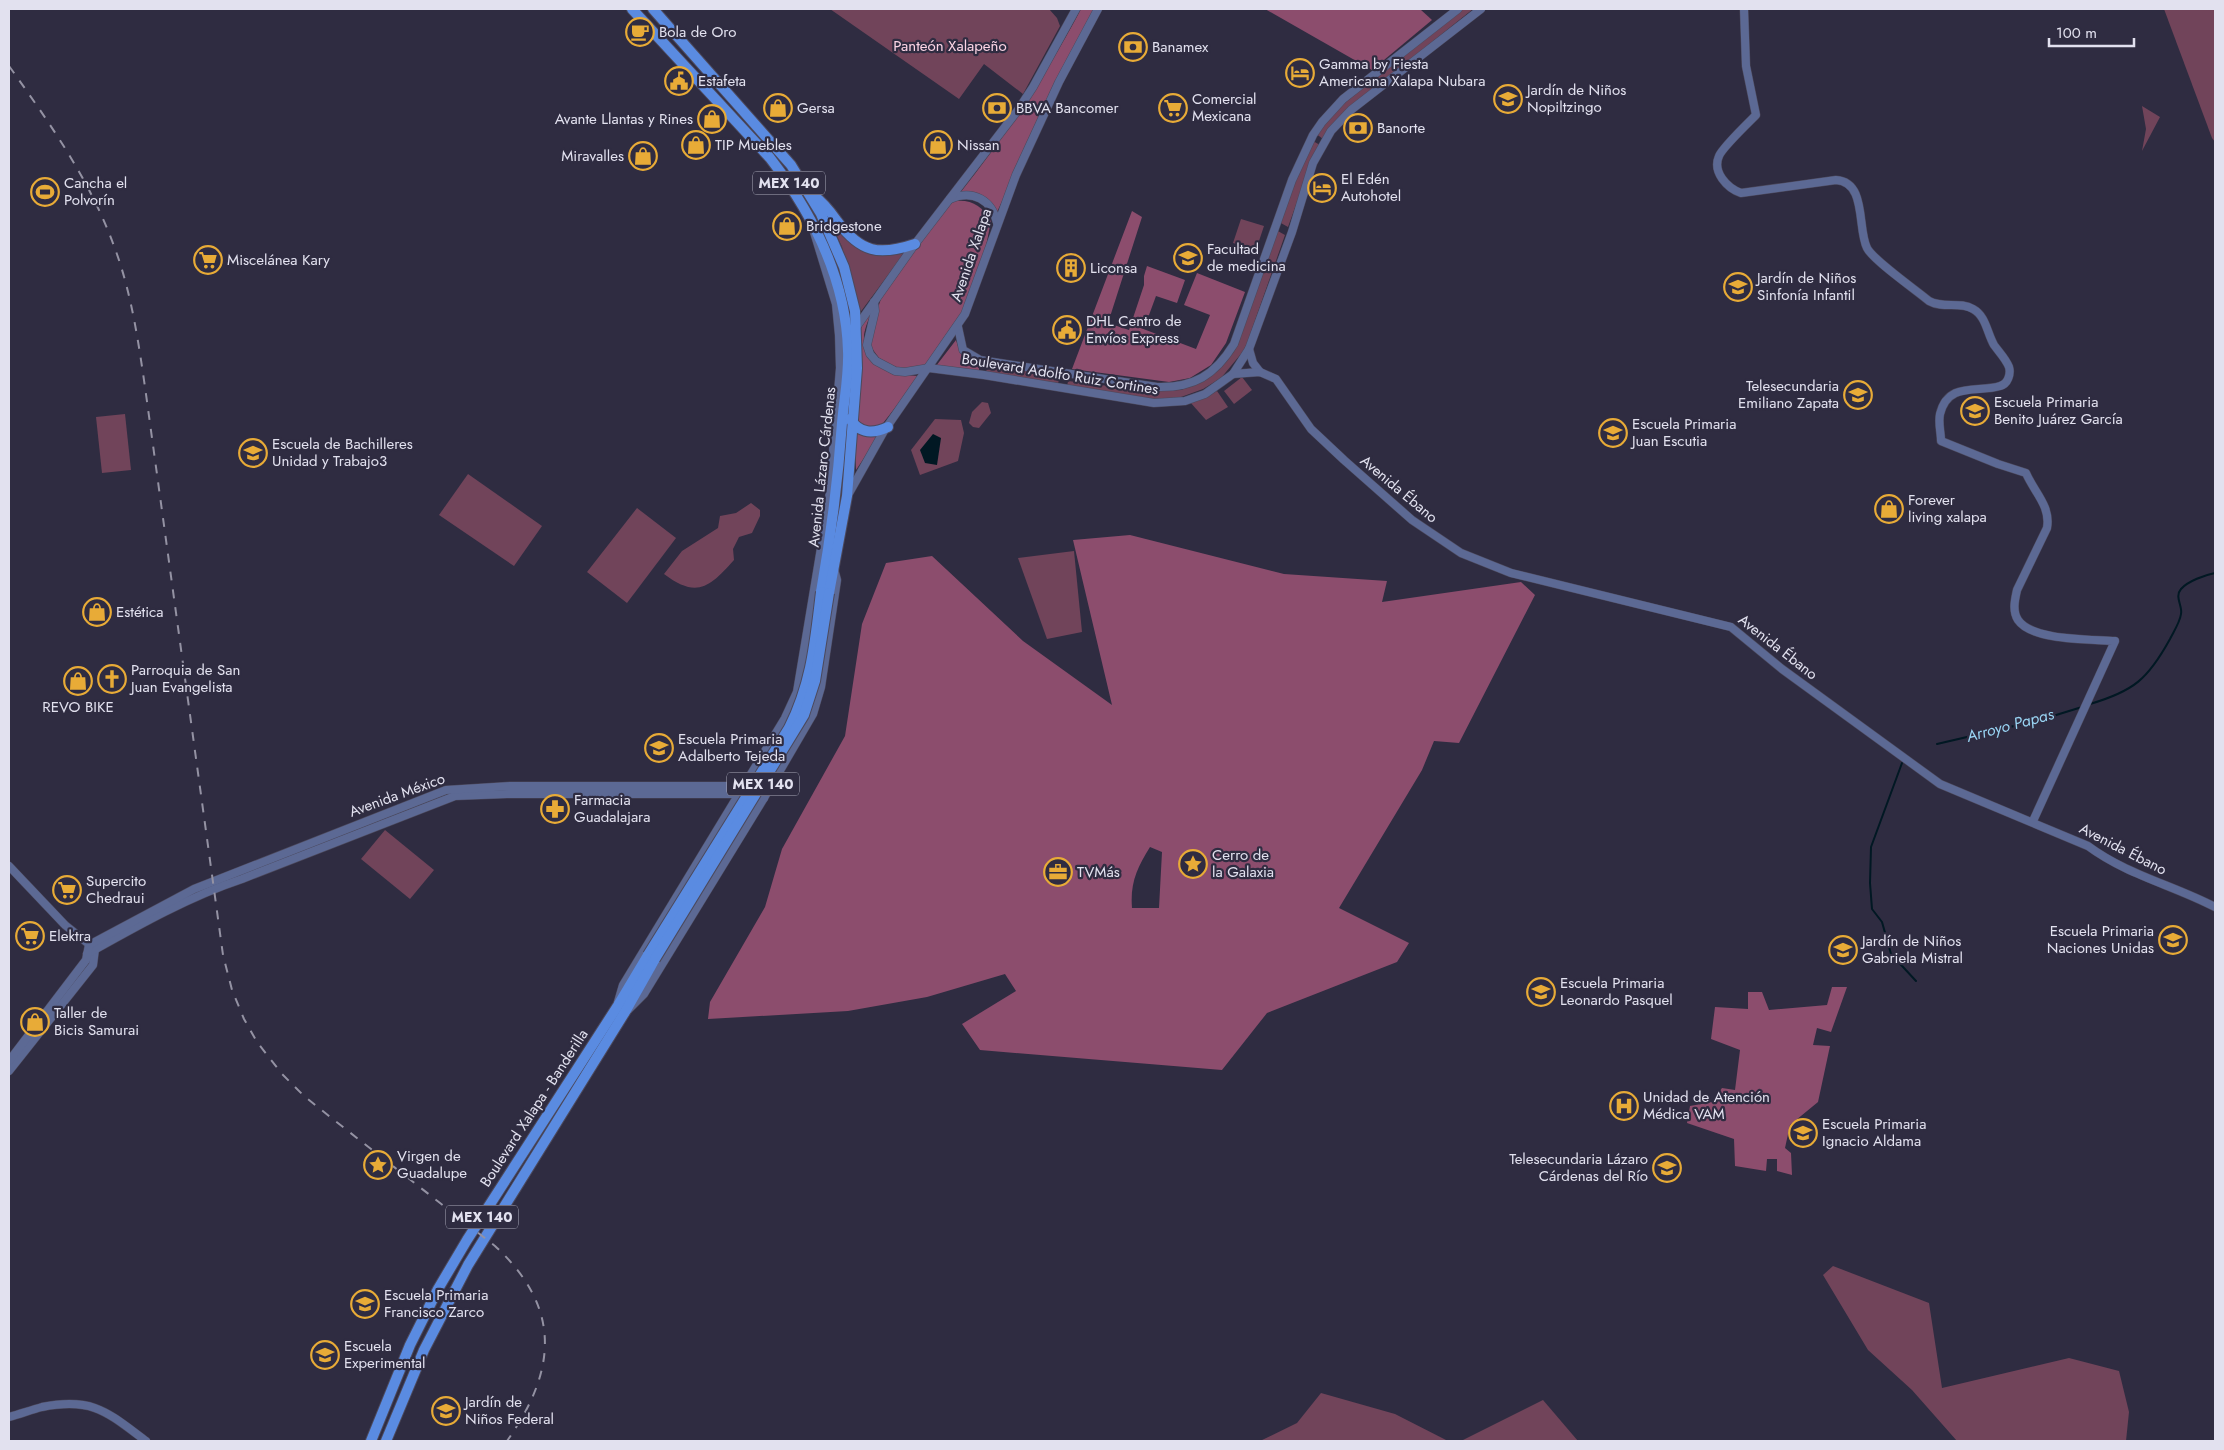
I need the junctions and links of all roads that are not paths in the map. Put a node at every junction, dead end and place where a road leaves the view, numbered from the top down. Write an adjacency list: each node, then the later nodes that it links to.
1 (632, 9): 10 (highway, Avenida Lázaro Cárdenas / MEX 140)
2 (653, 9): 8 (highway, Avenida Lázaro Cárdenas / MEX 140)
3 (1076, 9): 9 (main road)
4 (1098, 9): 11 (main road, Avenida Xalapa)
5 (1458, 9): 19 (main road, Boulevard Adolfo Ruiz Cortines)
6 (1480, 9): 18 (main road, Boulevard Adolfo Ruiz Cortines)
7 (1744, 9): 34 (main road)
8 (808, 192): 12 (highway); 14 (highway, Avenida Lázaro Cárdenas / MEX 140)
9 (949, 199): 11 (main road); 12 (main road)
10 (812, 220): 16 (highway, Avenida Lázaro Cárdenas / MEX 140); 17 (main road)
11 (997, 223): 15 (main road, Avenida Xalapa)
12 (915, 244): 13 (main road)
13 (874, 302): 14 (main road); 20 (main road, Boulevard Adolfo Ruiz Cortines)
14 (856, 326): 16 (main road); 25 (highway, Avenida Lázaro Cárdenas / MEX 140)
15 (958, 326): 19 (main road, Boulevard Adolfo Ruiz Cortines); 20 (main road, Avenida Xalapa)
16 (847, 339): 17 (main road); 24 (highway, Avenida Lázaro Cárdenas / MEX 140)
17 (840, 348): 30 (main road)
18 (1249, 349): 21 (main road); 22 (main road, Boulevard Adolfo Ruiz Cortines)
19 (988, 362): 23 (main road)
20 (929, 368): 23 (main road, Boulevard Adolfo Ruiz Cortines); 26 (main road, Avenida Xalapa)
21 (1260, 372): 22 (main road); 34 (main road, Avenida Ébano)
22 (1233, 374): 23 (main road, Boulevard Adolfo Ruiz Cortines)
23 (984, 375)
24 (843, 406): 25 (highway); 29 (highway, Avenida Lázaro Cárdenas / MEX 140)
25 (853, 423): 26 (highway); 27 (highway, Avenida Lázaro Cárdenas / MEX 140)
26 (888, 427): 27 (main road, Avenida Xalapa)
27 (847, 496): 28 (highway, Avenida Lázaro Cárdenas / MEX 140)
28 (834, 569): 29 (highway, Avenida Lázaro Cárdenas / MEX 140); 31 (main road)
29 (825, 592): 40 (highway, Avenida Lázaro Cárdenas / MEX 140, bridge)
30 (744, 786): 31 (main road, Avenida México); 32 (main road); 36 (main road, Avenida México)
31 (769, 789): 33 (main road)
32 (739, 794): 33 (main road, Avenida México); 37 (main road, Avenida México); 41 (main road)
33 (764, 798): 41 (main road)
34 (2033, 821): 38 (main road, Avenida Ébano)
35 (9, 866): 39 (main road)
36 (240, 870): 37 (main road); 39 (main road, Avenida México)
37 (242, 879): 39 (main road, Avenida México)
38 (2215, 907)
39 (91, 949): 42 (main road); 43 (main road)
40 (651, 957): 41 (highway, Boulevard Xalapa - Banderilla / MEX 140)
41 (621, 1009): 46 (highway, Boulevard Xalapa - Banderilla / MEX 140); 47 (highway, Boulevard Xalapa - Banderilla / MEX 140)
42 (9, 1061)
43 (9, 1071)
44 (9, 1417): 45 (main road)
45 (146, 1441)
46 (371, 1441)
47 (386, 1441)

